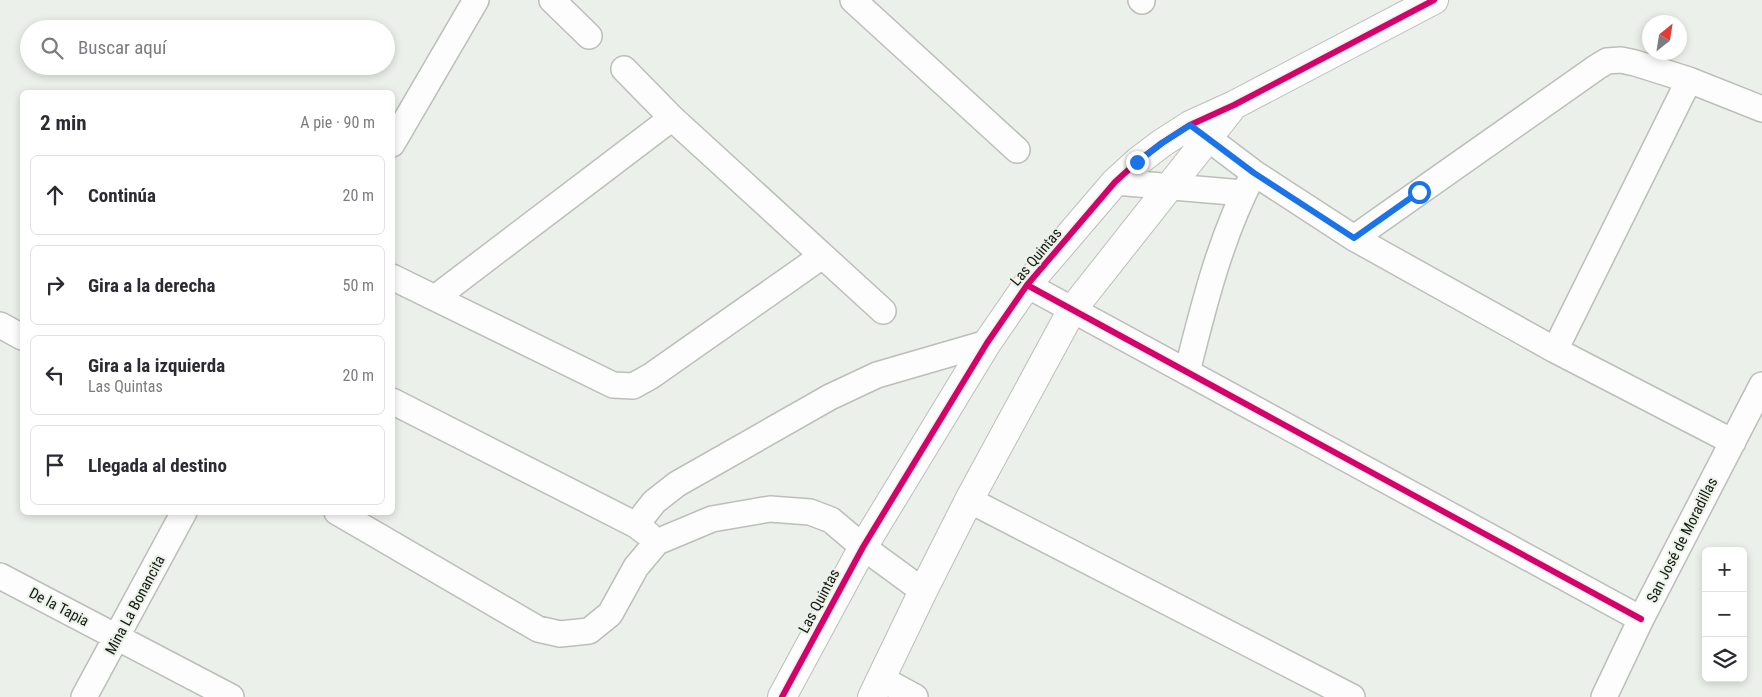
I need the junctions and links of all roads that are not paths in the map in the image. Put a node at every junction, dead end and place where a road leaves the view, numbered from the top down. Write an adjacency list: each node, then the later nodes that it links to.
1 (476, 0): 11 (street)
2 (552, 0): 5 (street)
3 (853, 0): 12 (street)
4 (1434, 0): 10 (street, Las Quintas)
5 (589, 36)
6 (624, 70): 9 (street)
7 (1689, 80): 8 (street); 16 (street); 26 (street)
8 (1762, 108)
9 (672, 118): 17 (street); 20 (street)
10 (1199, 131): 13 (street, Las Quintas); 14 (street); 15 (street, Las Quintas)
11 (395, 139)
12 (1017, 150)
13 (1115, 182): 15 (street); 19 (street, Las Quintas)
14 (1249, 183): 15 (street); 16 (street); 27 (street)
15 (1169, 186): 21 (street, Las Quintas)
16 (1354, 238): 26 (street)
17 (822, 256): 20 (street); 22 (street)
18 (395, 279): 20 (street)
19 (1027, 285): 21 (street); 25 (street, Las Quintas)
20 (435, 298)
21 (1072, 310): 27 (street); 31 (street, Las Quintas)
22 (883, 311)
23 (0, 325): 24 (street)
24 (20, 337)
25 (987, 342): 34 (street); 36 (street, Las Quintas)
26 (1555, 350): 30 (street)
27 (1187, 372): 39 (street)
28 (1762, 385): 30 (street, San José de Moradillas)
29 (395, 403): 34 (street)
30 (1733, 442): 39 (street, San José de Moradillas)
31 (969, 500): 38 (street, Las Quintas); 46 (street)
32 (182, 515): 40 (street, Mina La Bonancita)
33 (342, 515): 35 (street)
34 (636, 525): 35 (street)
35 (657, 542): 36 (street)
36 (863, 547): 38 (street); 44 (street, Las Quintas)
37 (0, 576): 40 (street, De la Tapia)
38 (923, 591): 41 (street, Las Quintas)
39 (1641, 619): 47 (street, San José de Moradillas)
40 (117, 638): 42 (street, Mina La Bonancita); 43 (street, De la Tapia)
41 (877, 688): 45 (street)
42 (84, 697)
43 (231, 697)
44 (782, 697)
45 (916, 697)
46 (1352, 697)
47 (1604, 697)

